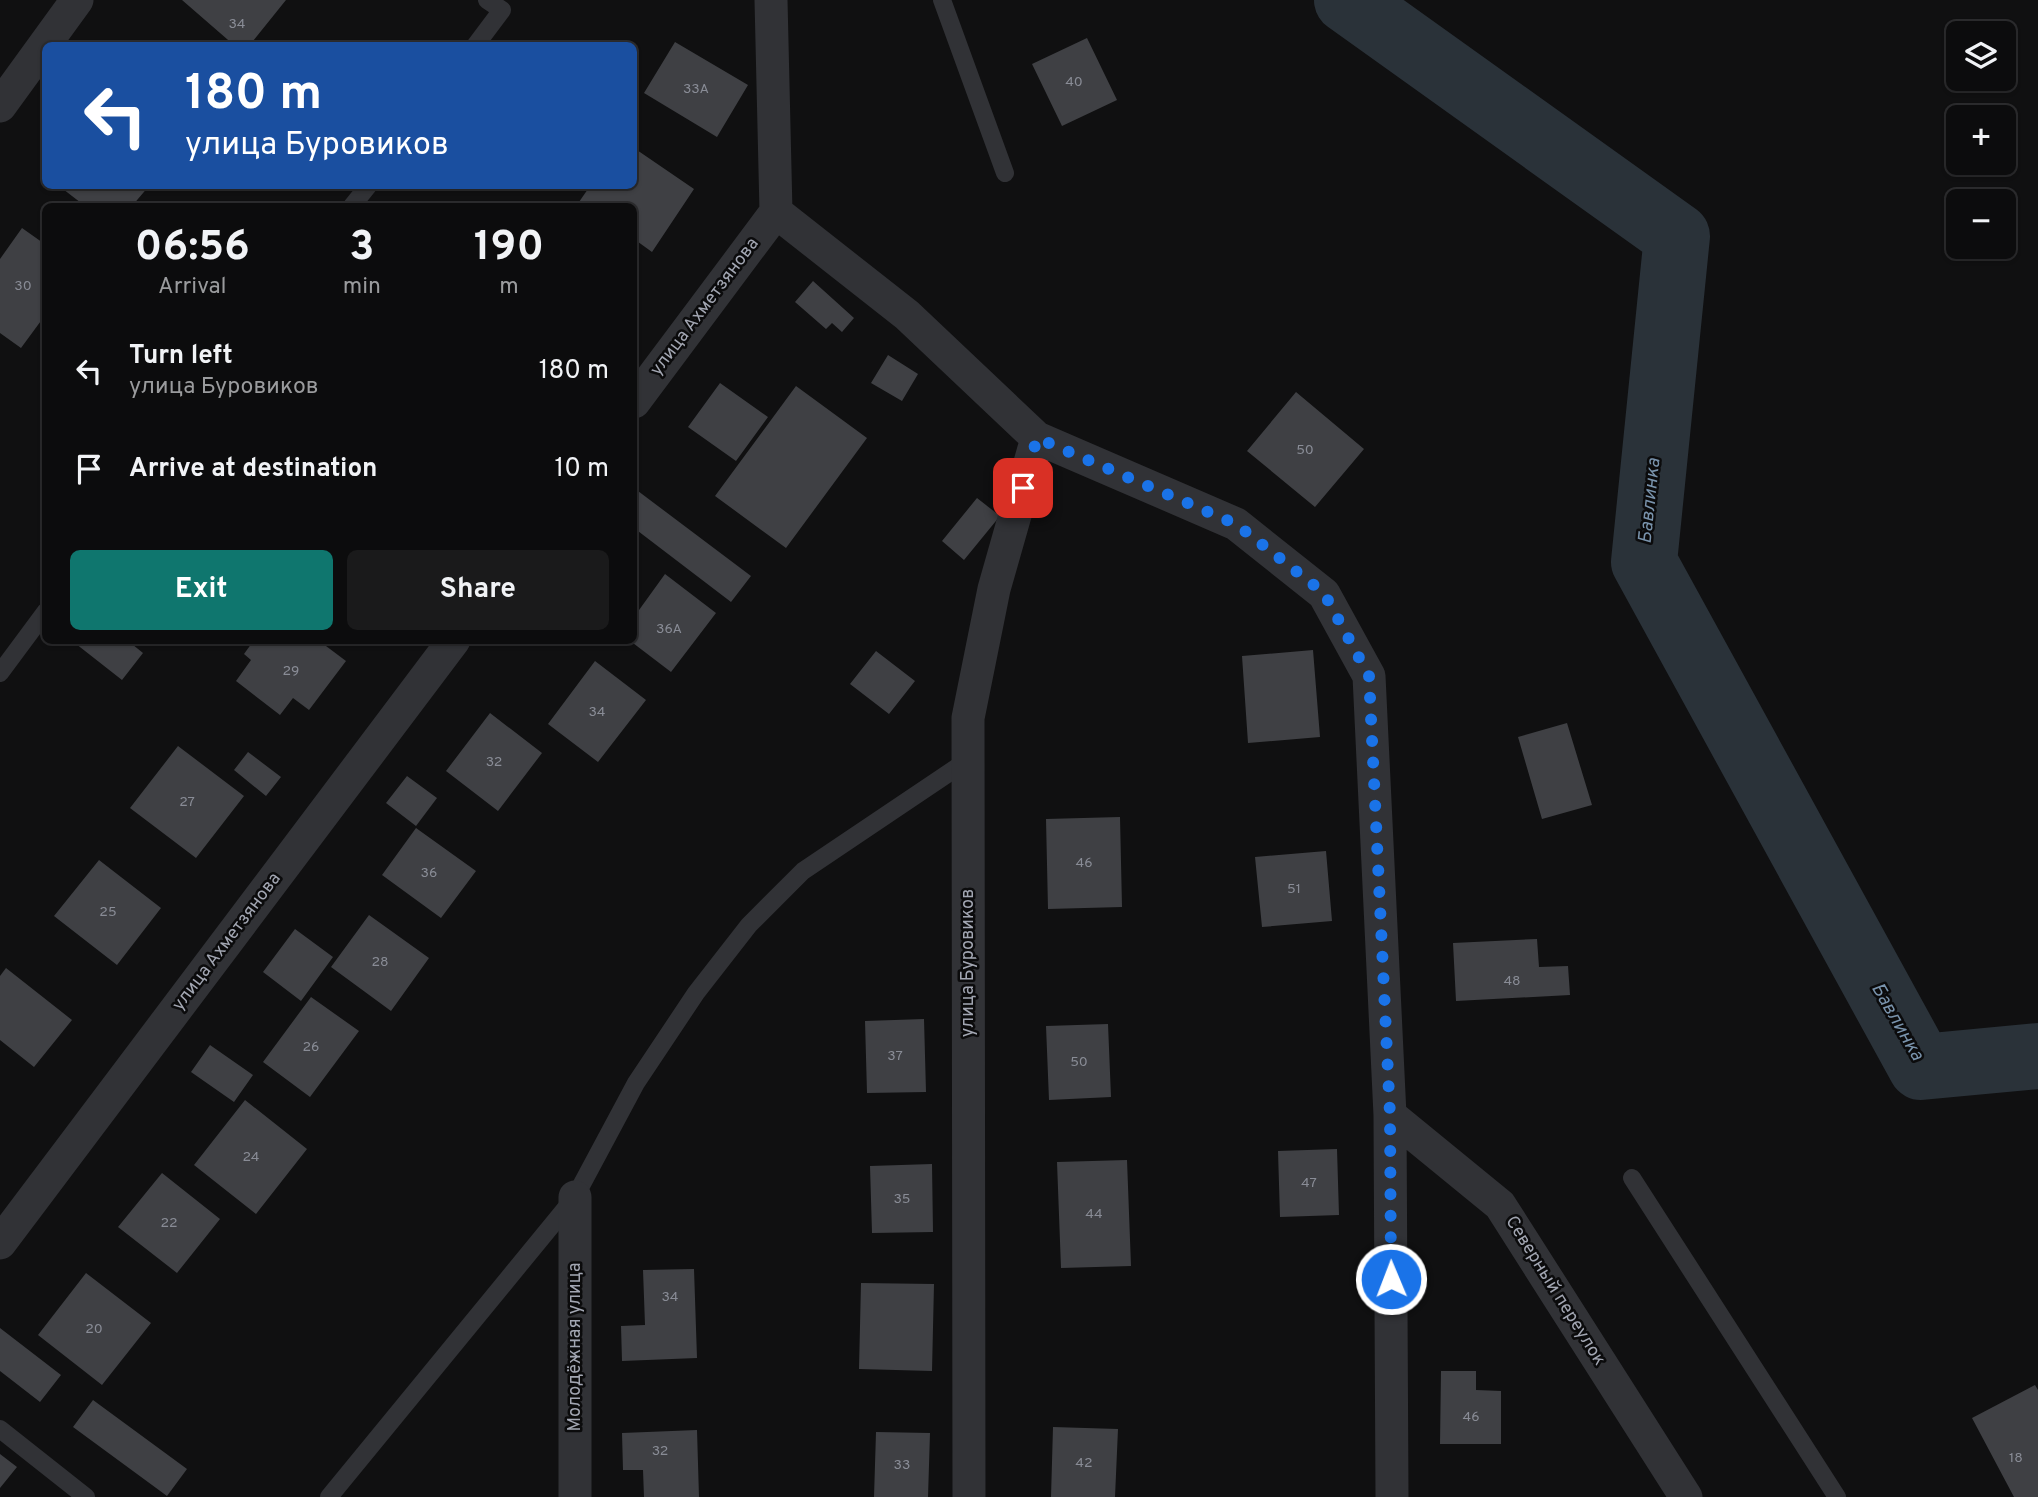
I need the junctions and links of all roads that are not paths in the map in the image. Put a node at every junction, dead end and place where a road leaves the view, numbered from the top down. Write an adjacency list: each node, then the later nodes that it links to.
1 (77, 0): 5 (street)
2 (486, 0): 6 (lane)
3 (771, 0): 12 (street)
4 (942, 0): 9 (lane)
5 (46, 42)
6 (478, 42)
7 (42, 48): 8 (street)
8 (0, 106)
9 (1005, 173)
10 (366, 189): 11 (lane)
11 (354, 203)
12 (776, 212): 13 (street, улица Ахметзянова); 14 (street)
13 (637, 398)
14 (1037, 438): 18 (street, улица Буровиков); 19 (street)
15 (42, 616): 17 (lane)
16 (451, 644): 22 (street, улица Ахметзянова)
17 (0, 673)
18 (968, 760): 21 (lane); 27 (street, улица Буровиков)
19 (1390, 1115): 28 (street); 29 (street, Северный переулок)
20 (1632, 1178): 30 (lane)
21 (575, 1197): 25 (lane); 26 (street, Молодёжная улица)
22 (0, 1244)
23 (0, 1429): 24 (lane)
24 (86, 1497)
25 (329, 1497)
26 (575, 1497)
27 (969, 1497)
28 (1392, 1497)
29 (1686, 1497)
30 (1837, 1497)

